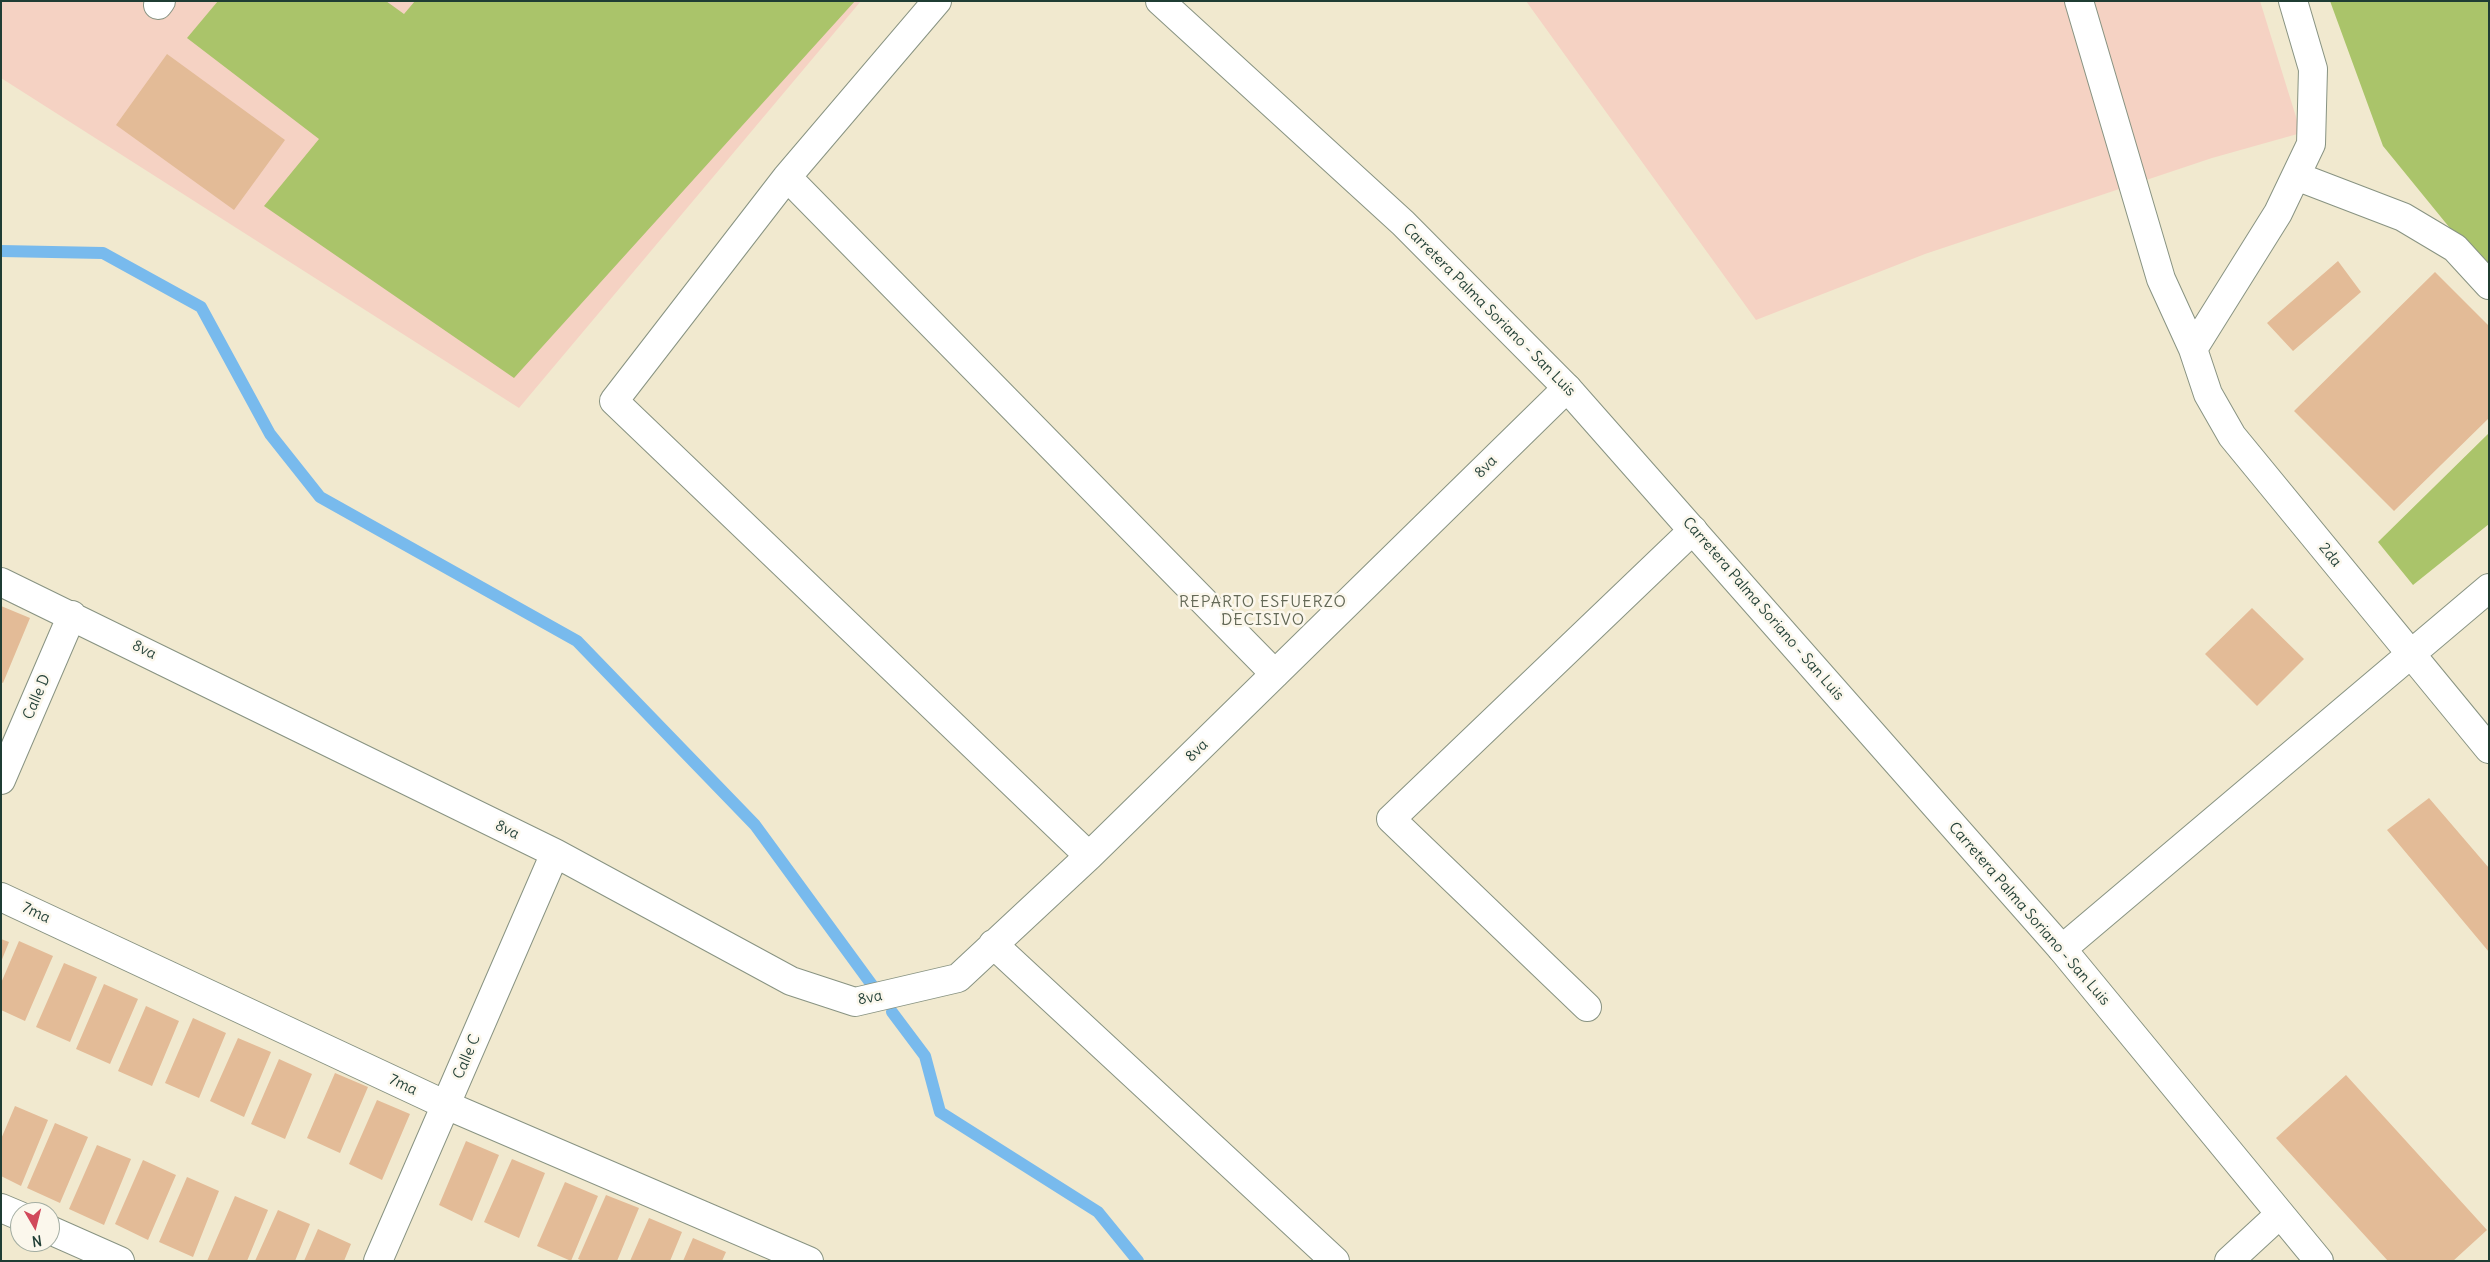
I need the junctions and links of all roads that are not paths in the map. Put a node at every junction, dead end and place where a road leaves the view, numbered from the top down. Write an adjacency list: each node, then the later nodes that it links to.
1 (937, 1): 6 (street)
2 (1160, 1): 9 (street, Carretera Palma Soriano - San Luis)
3 (2079, 1): 8 (street, 2da)
4 (2293, 1): 5 (street)
5 (2296, 176): 7 (street); 8 (street)
6 (787, 177): 15 (street); 19 (street)
7 (2489, 285)
8 (2193, 349): 14 (street, 2da)
9 (1567, 388): 10 (street, Carretera Palma Soriano - San Luis); 15 (street, 8va)
10 (1693, 530): 22 (street, Carretera Palma Soriano - San Luis); 23 (street)
11 (1, 582): 13 (street, 8va)
12 (2489, 588): 14 (street)
13 (72, 615): 17 (street, Calle D); 18 (street, 8va)
14 (2410, 653): 16 (street, 2da); 22 (street)
15 (1276, 674): 19 (street, 8va)
16 (2489, 749)
17 (1, 780)
18 (555, 853): 21 (street, 8va); 24 (street, Calle C)
19 (1089, 856): 21 (street, 8va)
20 (1, 897): 24 (street, 7ma)
21 (993, 944): 30 (street)
22 (2062, 949): 25 (street, Carretera Palma Soriano - San Luis)
23 (1587, 1007)
24 (446, 1105): 28 (street, Calle C); 29 (street, 7ma)
25 (2279, 1215): 31 (street); 32 (street, Carretera Palma Soriano - San Luis)
26 (60, 1234): 27 (street)
27 (120, 1261)
28 (378, 1261)
29 (809, 1261)
30 (1336, 1261)
31 (2229, 1261)
32 (2319, 1261)

